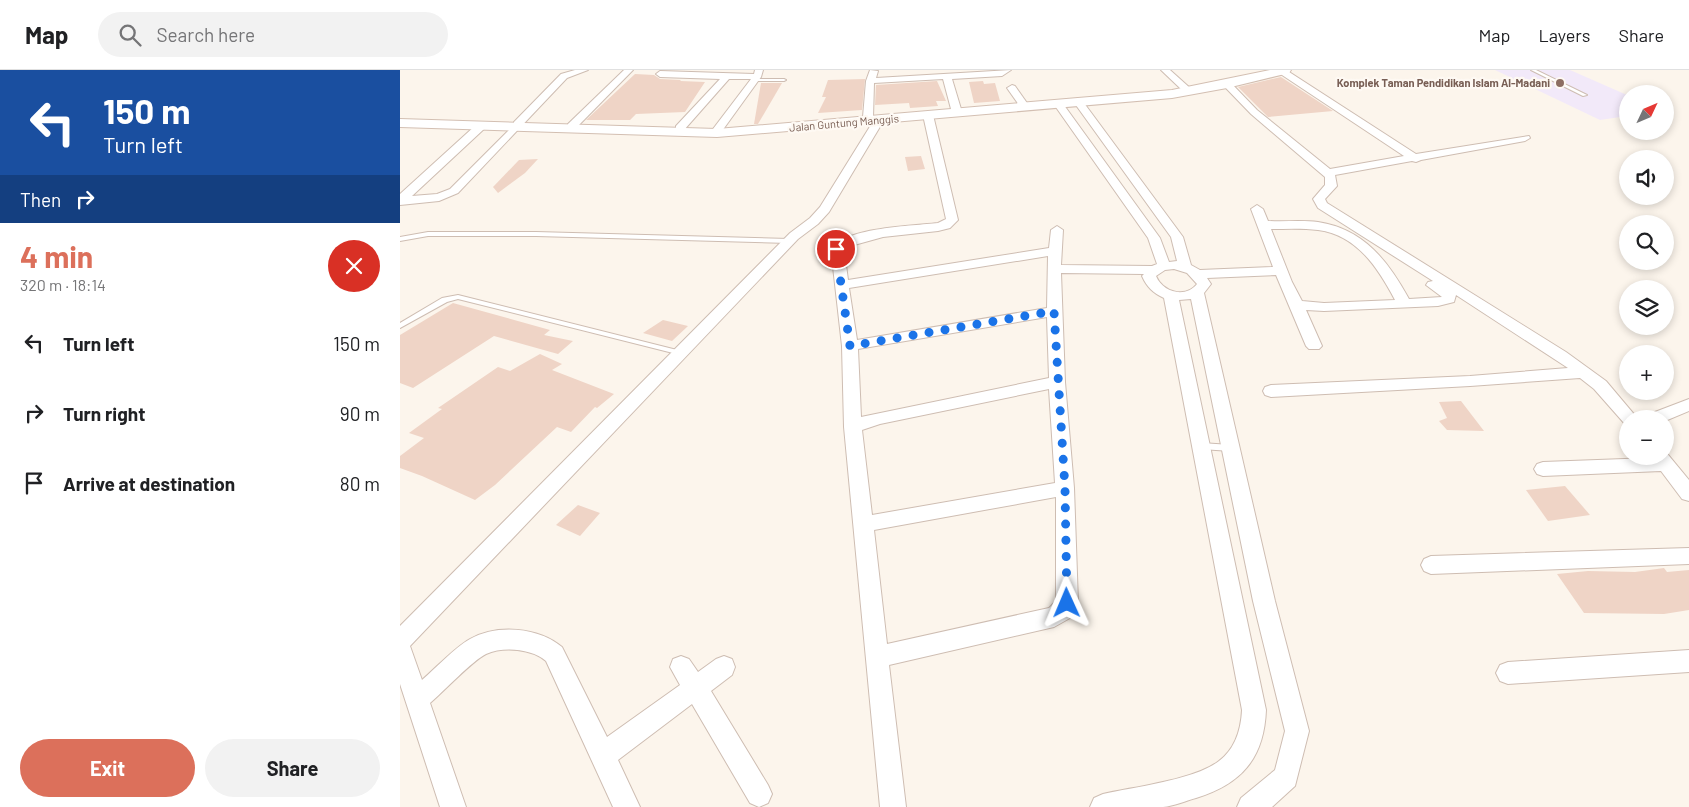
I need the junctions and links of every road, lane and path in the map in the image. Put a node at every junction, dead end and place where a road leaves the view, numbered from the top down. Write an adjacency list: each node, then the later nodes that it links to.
1 (584, 70): 29 (street)
2 (629, 70): 30 (street)
3 (874, 70): 16 (street)
4 (1007, 70): 12 (street)
5 (1165, 70): 19 (street)
6 (1261, 70): 19 (street, Jalan Guntung Manggis)
7 (1283, 70): 17 (street, Jalan Guntung Manggis); 35 (street)
8 (1517, 70): 9 (lane)
9 (1525, 70)
10 (1533, 70): 20 (lane)
11 (660, 74): 14 (street)
12 (941, 74): 16 (street); 24 (street)
13 (757, 76): 14 (street); 15 (lane); 33 (street)
14 (726, 77): 32 (street)
15 (784, 80)
16 (870, 81): 27 (street)
17 (1227, 84): 21 (street, Jalan Guntung Manggis); 36 (street)
18 (1012, 88): 22 (street)
19 (1185, 88): 22 (street, Jalan Guntung Manggis)
20 (1585, 95)
21 (1078, 102): 23 (street, Jalan Guntung Manggis); 44 (street)
22 (1022, 103): 24 (street, Jalan Guntung Manggis)
23 (1058, 103): 25 (street, Jalan Guntung Manggis); 45 (street)
24 (956, 108): 27 (street, Jalan Guntung Manggis)
25 (928, 115): 27 (street, Jalan Guntung Manggis); 48 (street)
26 (400, 118): 29 (street, Jalan Guntung Manggis)
27 (874, 118): 29 (street, Jalan Guntung Manggis); 33 (street, Jalan Guntung Manggis); 41 (street)
28 (400, 123): 31 (street, Jalan Guntung Manggis)
29 (516, 126): 30 (street, Jalan Guntung Manggis); 31 (street, Jalan Guntung Manggis); 31 (street)
30 (572, 126): 32 (street, Jalan Guntung Manggis)
31 (480, 127)
32 (680, 128): 33 (street, Jalan Guntung Manggis)
33 (718, 129)
34 (1525, 138): 35 (street)
35 (1416, 159): 36 (street)
36 (1328, 173): 57 (street)
37 (1257, 208): 38 (street)
38 (1265, 225): 42 (street); 46 (street)
39 (1057, 230): 43 (street)
40 (400, 239): 41 (lane)
41 (789, 241): 56 (street)
42 (1373, 253): 50 (street); 50 (street)
43 (1055, 266): 45 (street); 48 (street); 52 (street)
44 (1185, 267): 45 (street); 47 (street)
45 (1156, 272): 49 (street)
46 (1283, 277): 47 (street); 51 (street)
47 (1200, 283): 49 (street); 63 (street)
48 (842, 285): 54 (street)
49 (1171, 295): 62 (street)
50 (1404, 304): 51 (street)
51 (1297, 305): 55 (street)
52 (1054, 311): 54 (street); 58 (street)
53 (400, 326): 56 (lane)
54 (850, 346): 61 (street)
55 (1314, 346)
56 (681, 353): 72 (street)
57 (1584, 372): 59 (street); 60 (street)
58 (1057, 382): 61 (street); 67 (street)
59 (1271, 391)
60 (1622, 410)
61 (853, 427): 69 (street)
62 (1201, 446): 63 (lane); 83 (street)
63 (1231, 448): 87 (street)
64 (1619, 463): 66 (street)
65 (1667, 465): 68 (street)
66 (1543, 469)
67 (1065, 488): 69 (street); 74 (street)
68 (1689, 494)
69 (863, 524): 74 (street)
70 (1689, 556): 71 (street)
71 (1431, 565)
72 (400, 641)
73 (400, 649): 80 (street)
74 (877, 657): 86 (street)
75 (1689, 661): 78 (street)
76 (681, 666): 79 (street)
77 (724, 667): 79 (street)
78 (1508, 673)
79 (696, 688): 81 (street); 82 (street)
80 (417, 699): 81 (street); 84 (street)
81 (602, 756): 85 (street)
82 (759, 794)
83 (1115, 806)
84 (453, 807)
85 (627, 807)
86 (893, 807)
87 (1250, 807)

